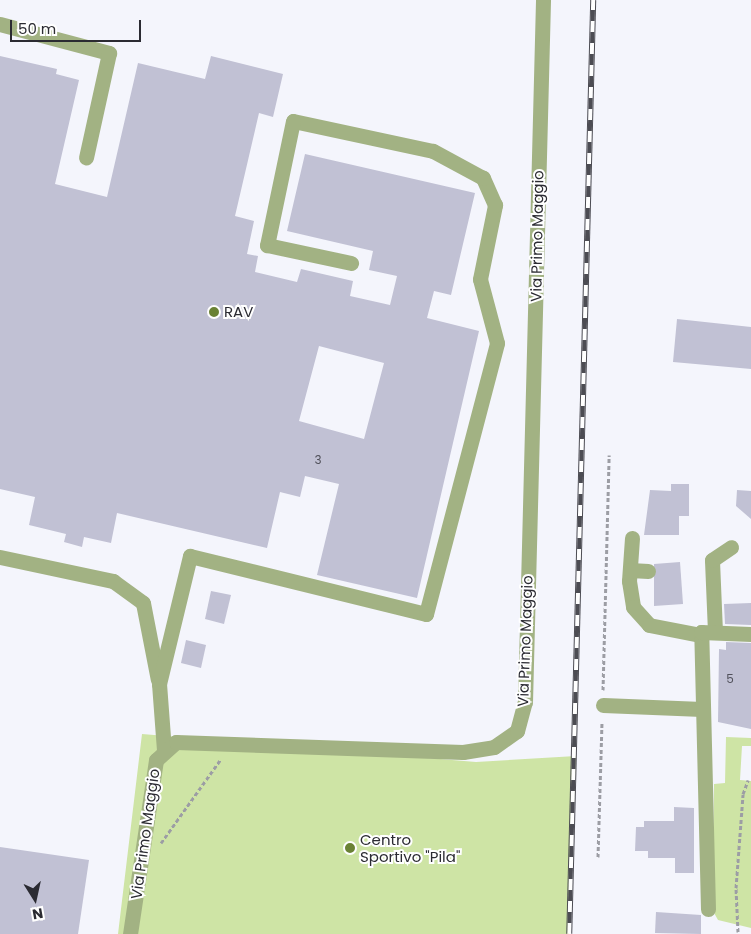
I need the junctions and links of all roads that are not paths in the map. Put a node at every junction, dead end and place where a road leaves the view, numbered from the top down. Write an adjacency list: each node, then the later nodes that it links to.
1 (543, 0): 15 (street, Via Primo Maggio)
2 (0, 24): 3 (street)
3 (86, 158)
4 (351, 263): 12 (street)
5 (632, 538): 8 (street)
6 (731, 547): 10 (street)
7 (0, 557): 12 (street)
8 (630, 570): 9 (street); 10 (street)
9 (648, 571)
10 (708, 633): 11 (street); 14 (street)
11 (751, 634)
12 (159, 684): 15 (street)
13 (603, 705): 14 (street)
14 (702, 710): 16 (street)
15 (164, 750): 17 (street, Via Primo Maggio)
16 (708, 909)
17 (130, 934)

